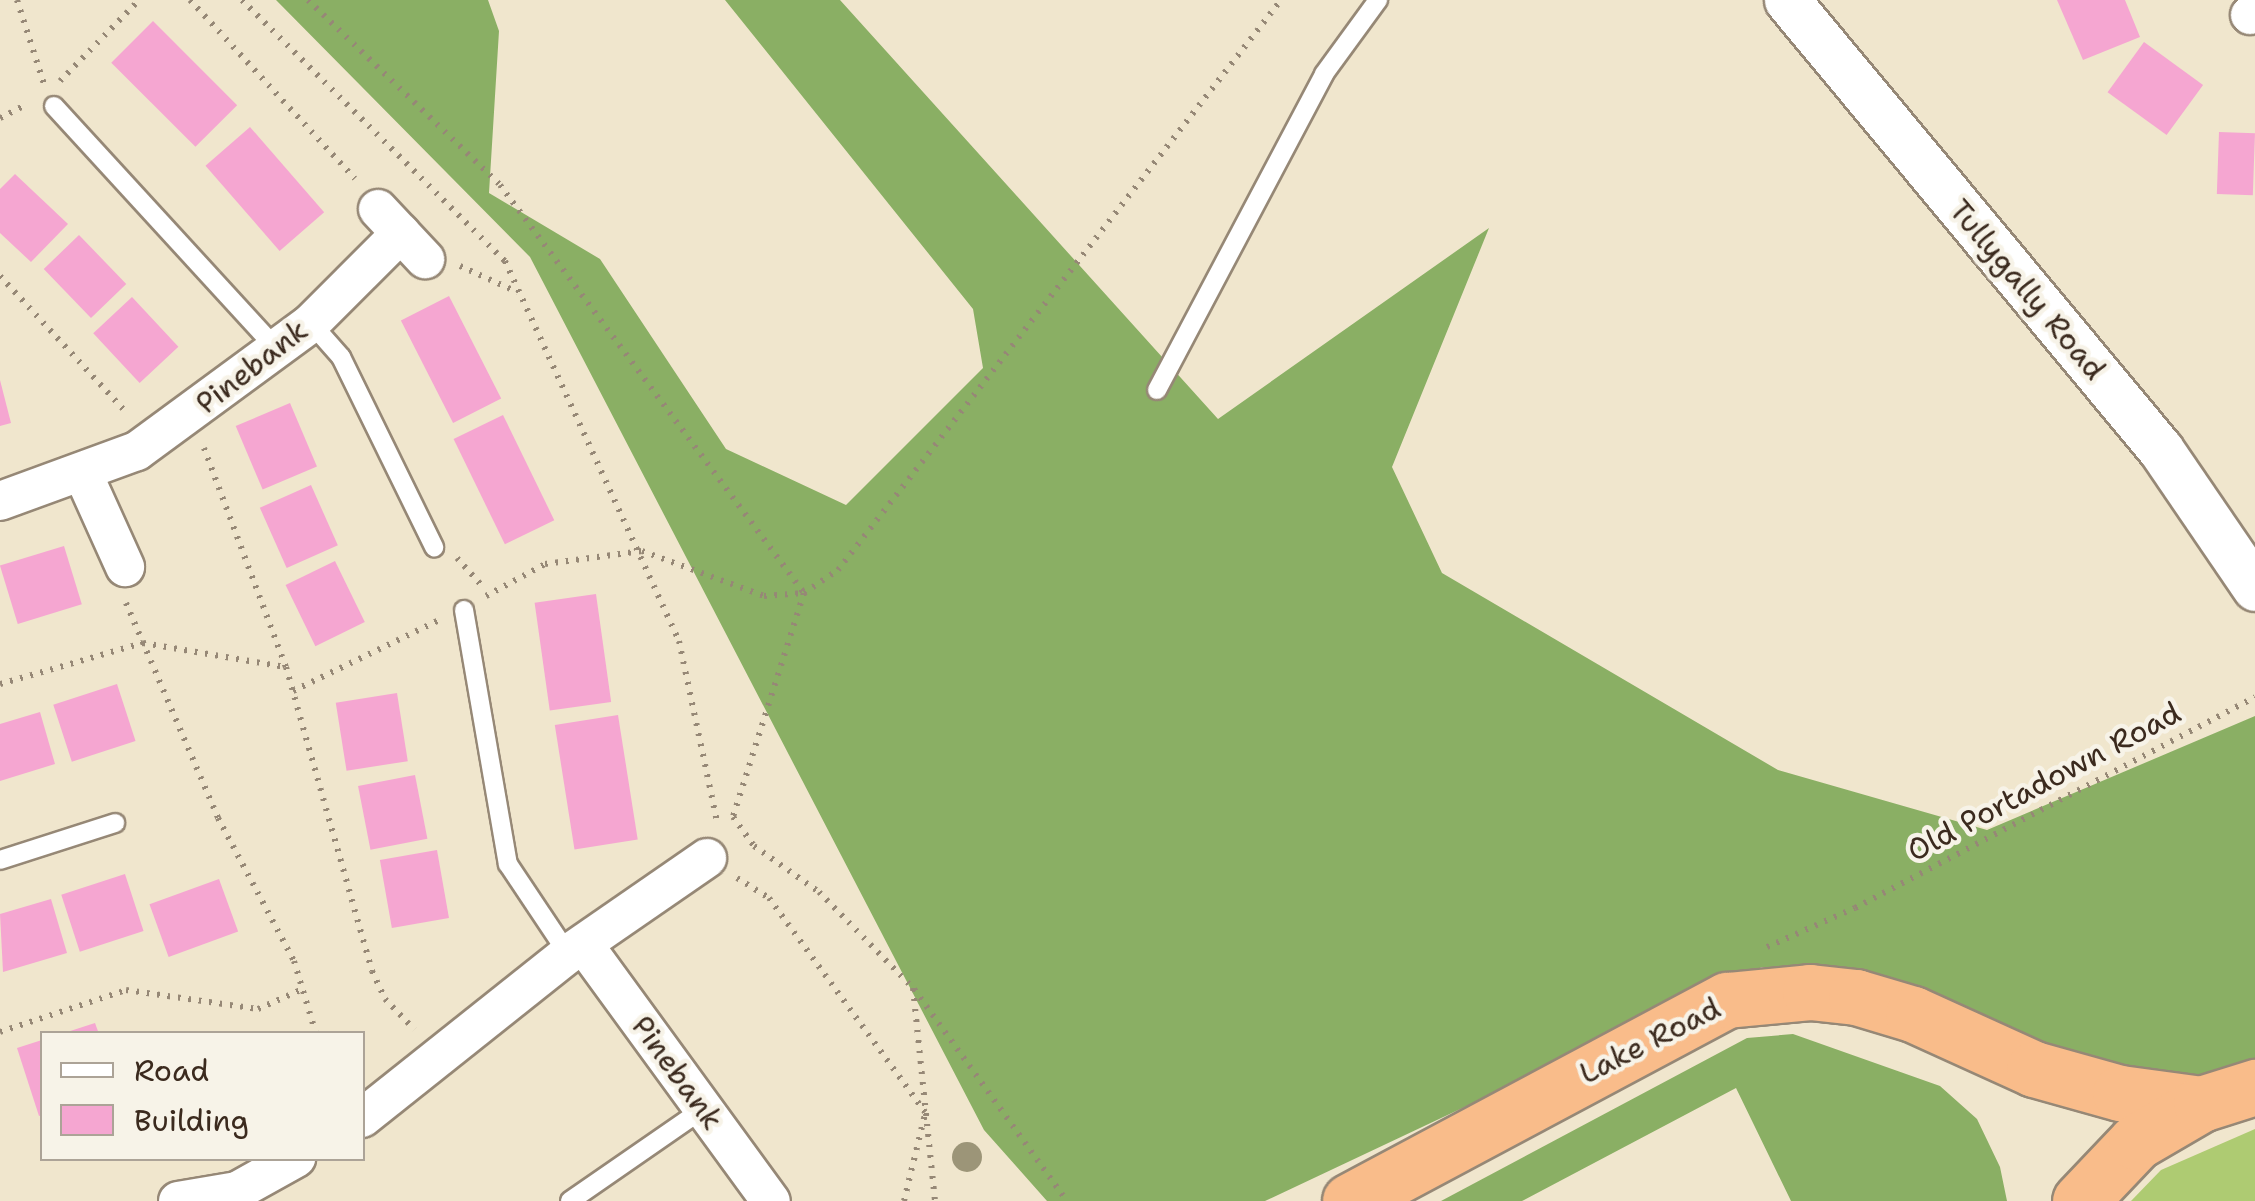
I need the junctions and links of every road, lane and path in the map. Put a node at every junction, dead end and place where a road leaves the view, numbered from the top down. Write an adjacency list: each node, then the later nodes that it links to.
1 (17, 0): 9 (path)
2 (139, 0): 9 (path)
3 (190, 0): 11 (path)
4 (242, 0): 13 (path)
5 (308, 0): 25 (path)
6 (1281, 0): 25 (path)
7 (1378, 0): 16 (lane)
8 (1788, 0): 24 (street, Tullygally Road)
9 (51, 99): 10 (path); 15 (lane)
10 (0, 118)
11 (401, 234): 13 (path); 14 (street, Pinebank)
12 (0, 276): 18 (path)
13 (518, 292): 22 (path)
14 (311, 323): 15 (street, Pinebank); 21 (lane)
15 (277, 349): 17 (street, Pinebank)
16 (1157, 390)
17 (191, 414): 18 (street, Pinebank); 29 (path)
18 (153, 441): 19 (street, Pinebank)
19 (84, 476): 20 (street, Pinebank); 23 (street)
20 (0, 501)
21 (434, 547): 26 (path)
22 (642, 550): 25 (path); 26 (path); 34 (path)
23 (124, 566): 28 (path)
24 (2255, 588)
25 (804, 593): 38 (path)
26 (490, 594): 27 (path)
27 (464, 610): 31 (path); 37 (lane)
28 (143, 642): 29 (path); 30 (path); 39 (path)
29 (286, 667): 31 (path)
30 (0, 684)
31 (293, 690): 42 (path)
32 (2255, 698): 36 (path, Old Portadown Road)
33 (115, 823): 35 (lane)
34 (712, 841): 37 (street); 46 (path)
35 (0, 860)
36 (1855, 908)
37 (576, 950): 42 (street); 45 (street, Pinebank)
38 (913, 988): 46 (path); 54 (path)
39 (303, 989): 40 (path); 41 (path)
40 (315, 1031)
41 (0, 1032)
42 (439, 1057): 47 (street)
43 (2255, 1087): 44 (highway)
44 (2201, 1104): 55 (highway, Lake Road); 56 (highway)
45 (703, 1109): 50 (lane); 51 (street, Pinebank)
46 (926, 1113): 52 (path); 53 (path)
47 (365, 1116)
48 (291, 1161): 49 (street)
49 (178, 1201)
50 (570, 1201)
51 (771, 1201)
52 (904, 1201)
53 (935, 1201)
54 (1067, 1201)
55 (1350, 1201)
56 (2080, 1201)

